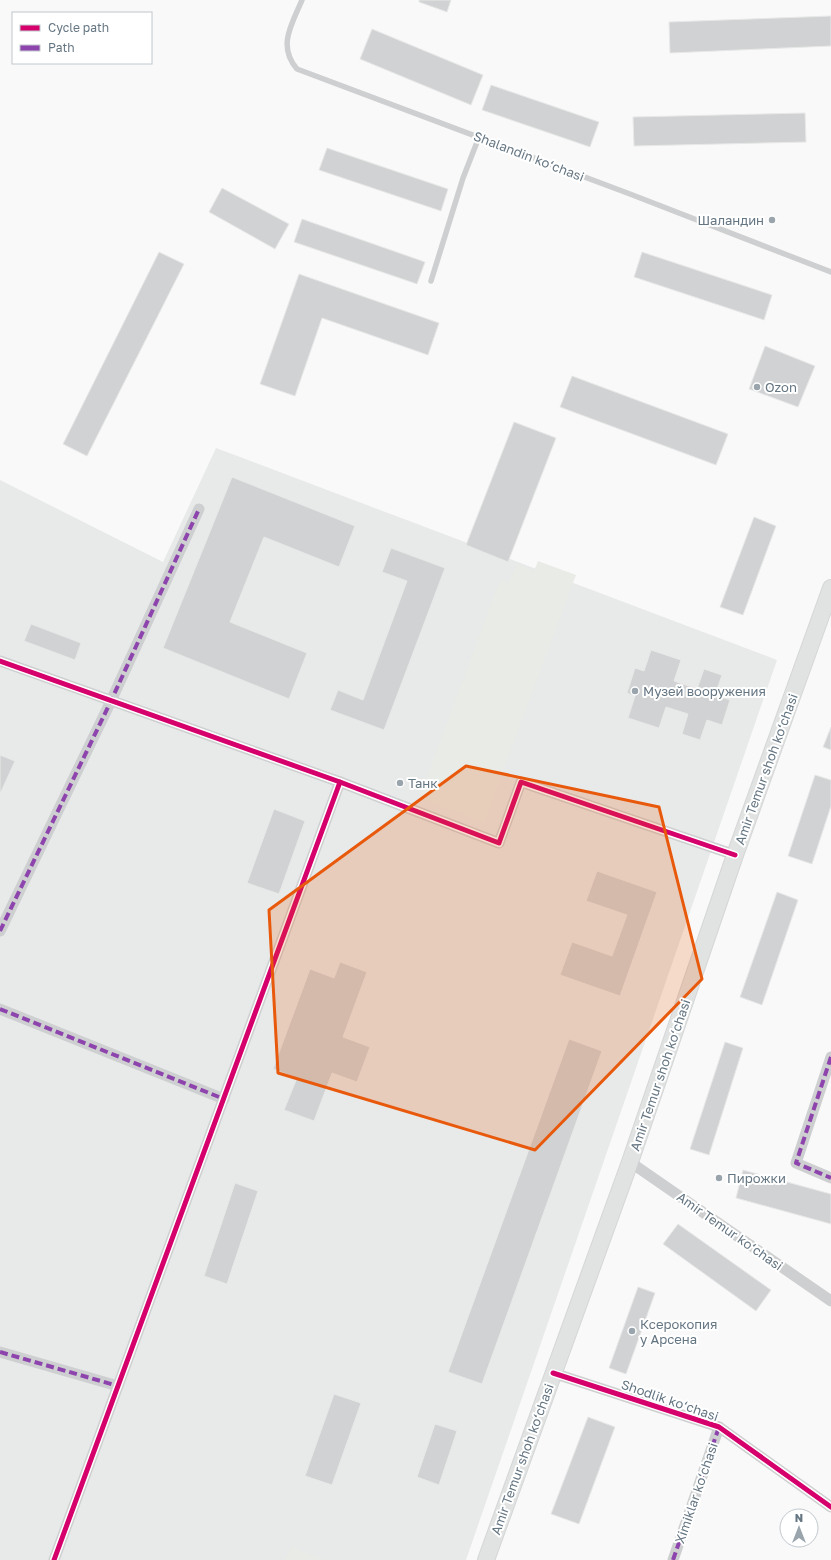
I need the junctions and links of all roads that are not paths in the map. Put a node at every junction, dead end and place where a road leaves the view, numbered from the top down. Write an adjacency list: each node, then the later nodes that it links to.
1 (302, 0): 2 (lane, Shalandin ko‘chasi)
2 (479, 137): 3 (lane, Shalandin ko‘chasi); 4 (lane)
3 (831, 272)
4 (431, 281)
5 (199, 509): 8 (street)
6 (831, 588): 10 (main road, Amir Temur shoh ko‘chasi)
7 (0, 661): 8 (street)
8 (112, 702): 9 (street); 11 (street)
9 (340, 782): 10 (street); 14 (street)
10 (735, 855): 15 (main road, Amir Temur shoh ko‘chasi)
11 (0, 931)
12 (0, 1010): 14 (street)
13 (831, 1058): 16 (street)
14 (224, 1099): 20 (street)
15 (630, 1162): 17 (street, Amir Temur ko‘chasi); 19 (main road, Amir Temur shoh ko‘chasi)
16 (831, 1178)
17 (831, 1300)
18 (0, 1352): 20 (street)
19 (553, 1373): 21 (street, Shodlik ko‘chasi); 24 (main road, Amir Temur shoh ko‘chasi)
20 (118, 1386): 23 (street)
21 (719, 1427): 22 (street, Shodlik ko‘chasi); 25 (street, Ximiklar ko‘chasi)
22 (831, 1506)
23 (54, 1560)
24 (486, 1560)
25 (673, 1560)

